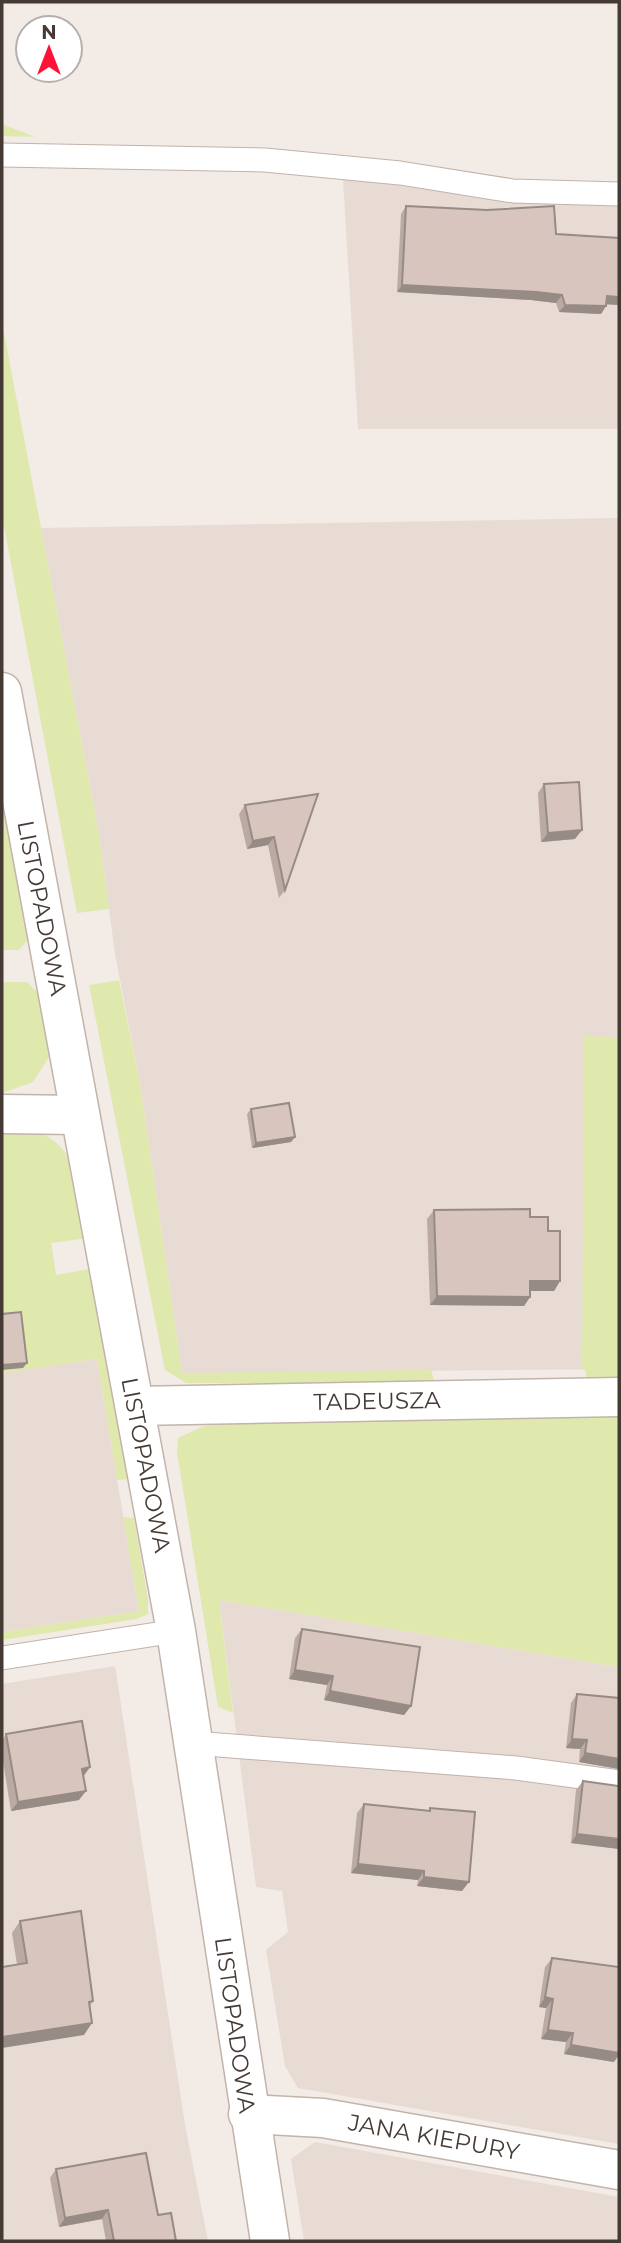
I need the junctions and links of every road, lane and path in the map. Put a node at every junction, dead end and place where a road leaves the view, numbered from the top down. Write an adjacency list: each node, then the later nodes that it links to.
1 (2, 155): 2 (lane)
2 (619, 194)
3 (2, 692): 5 (street, LISTOPADOWA)
4 (2, 1114): 5 (street)
5 (80, 1115): 7 (street, LISTOPADOWA)
6 (619, 1397): 7 (street, TADEUSZA)
7 (135, 1406): 8 (street, LISTOPADOWA)
8 (176, 1631): 9 (lane); 10 (street, LISTOPADOWA)
9 (2, 1658)
10 (193, 1743): 11 (lane); 12 (street, LISTOPADOWA)
11 (619, 1782)
12 (248, 2113): 13 (street, JANA KIEPURY); 14 (street, LISTOPADOWA)
13 (619, 2170)
14 (270, 2241)

